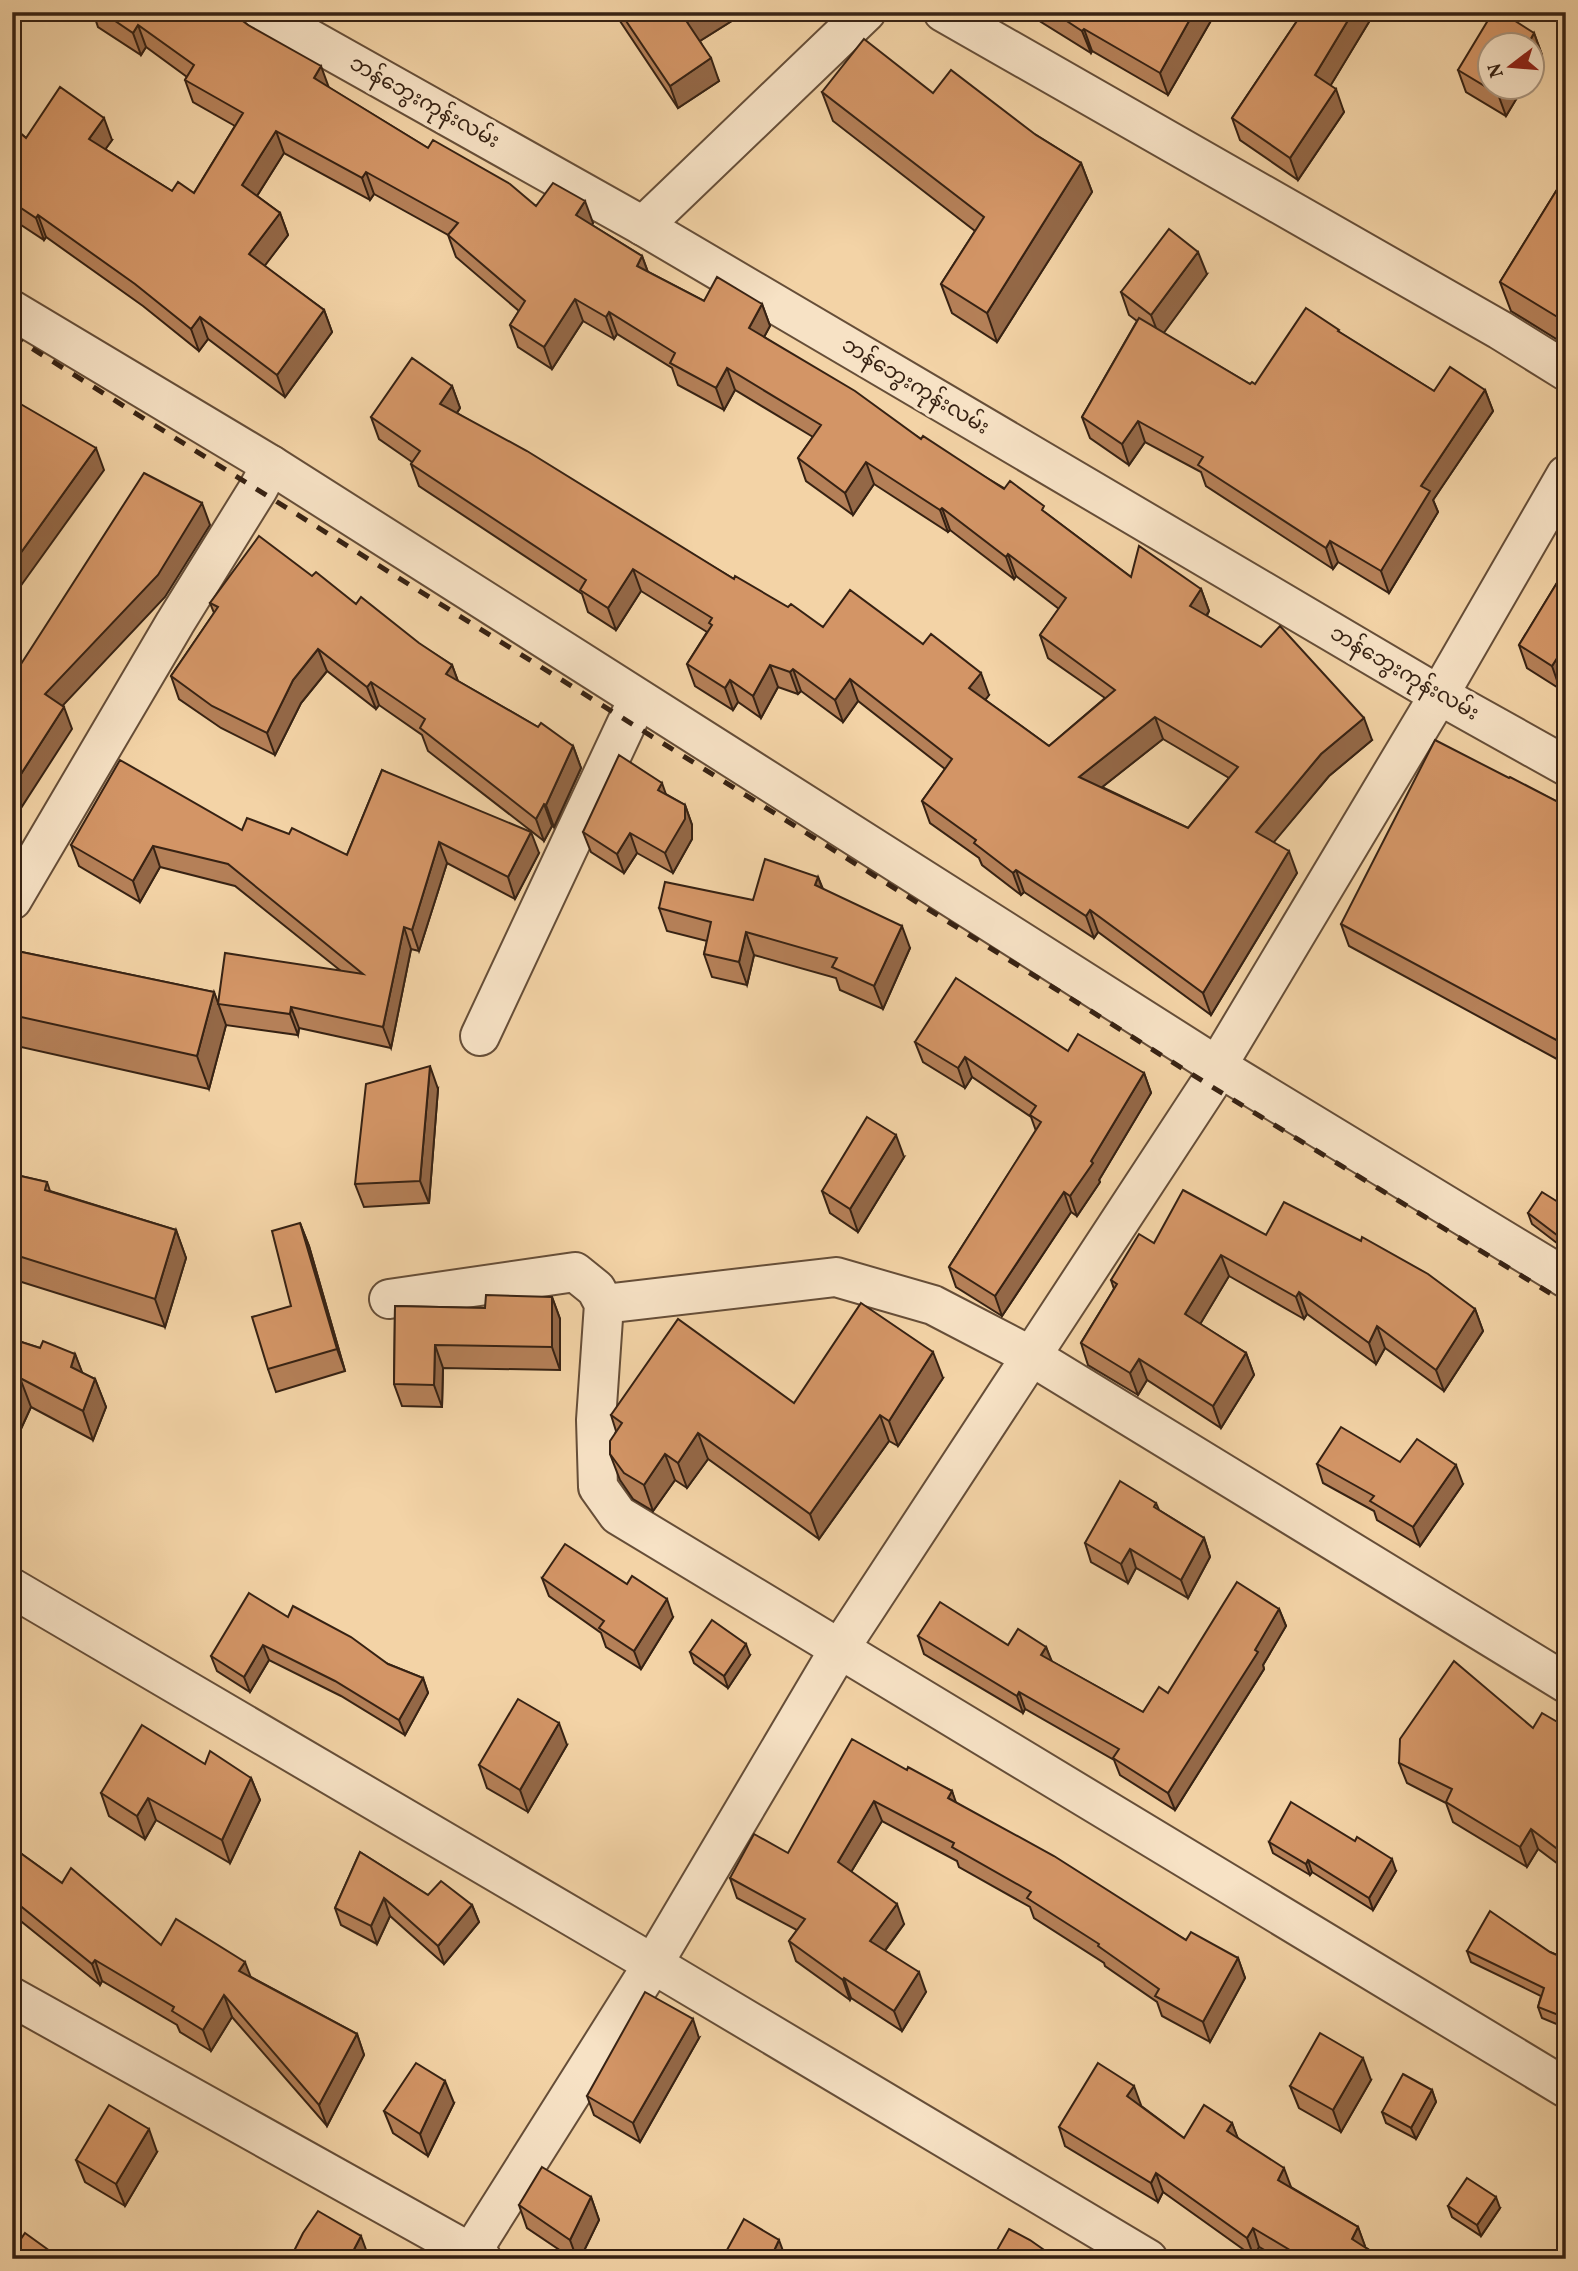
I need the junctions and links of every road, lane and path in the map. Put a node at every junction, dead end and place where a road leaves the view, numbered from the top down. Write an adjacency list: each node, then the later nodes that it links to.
1 (262, 12): 4 (street, ဘန်ဘွေးကုန်းလမ်း)
2 (866, 12): 4 (street)
3 (943, 12): 6 (street)
4 (643, 226): 9 (street, ဘန်ဘွေးကုန်းလမ်း)
5 (12, 310): 7 (street)
6 (1566, 371)
7 (271, 465): 10 (street); 12 (street)
8 (1566, 475): 9 (street)
9 (1438, 695): 11 (street, ဘန်ဘွေးကုန်းလမ်း); 14 (street)
10 (638, 699): 13 (street); 14 (street)
11 (1566, 766)
12 (12, 900)
13 (481, 1036)
14 (1217, 1066): 15 (street); 18 (street)
15 (1566, 1278)
16 (389, 1299): 17 (street)
17 (604, 1304): 18 (street); 20 (street)
18 (1031, 1356): 20 (street); 21 (street)
19 (12, 1588): 22 (street)
20 (840, 1648): 22 (street); 24 (street)
21 (1566, 1683)
22 (653, 1964): 25 (street); 26 (street)
23 (12, 1997): 25 (street)
24 (1566, 2088)
25 (473, 2257)
26 (1149, 2259)

